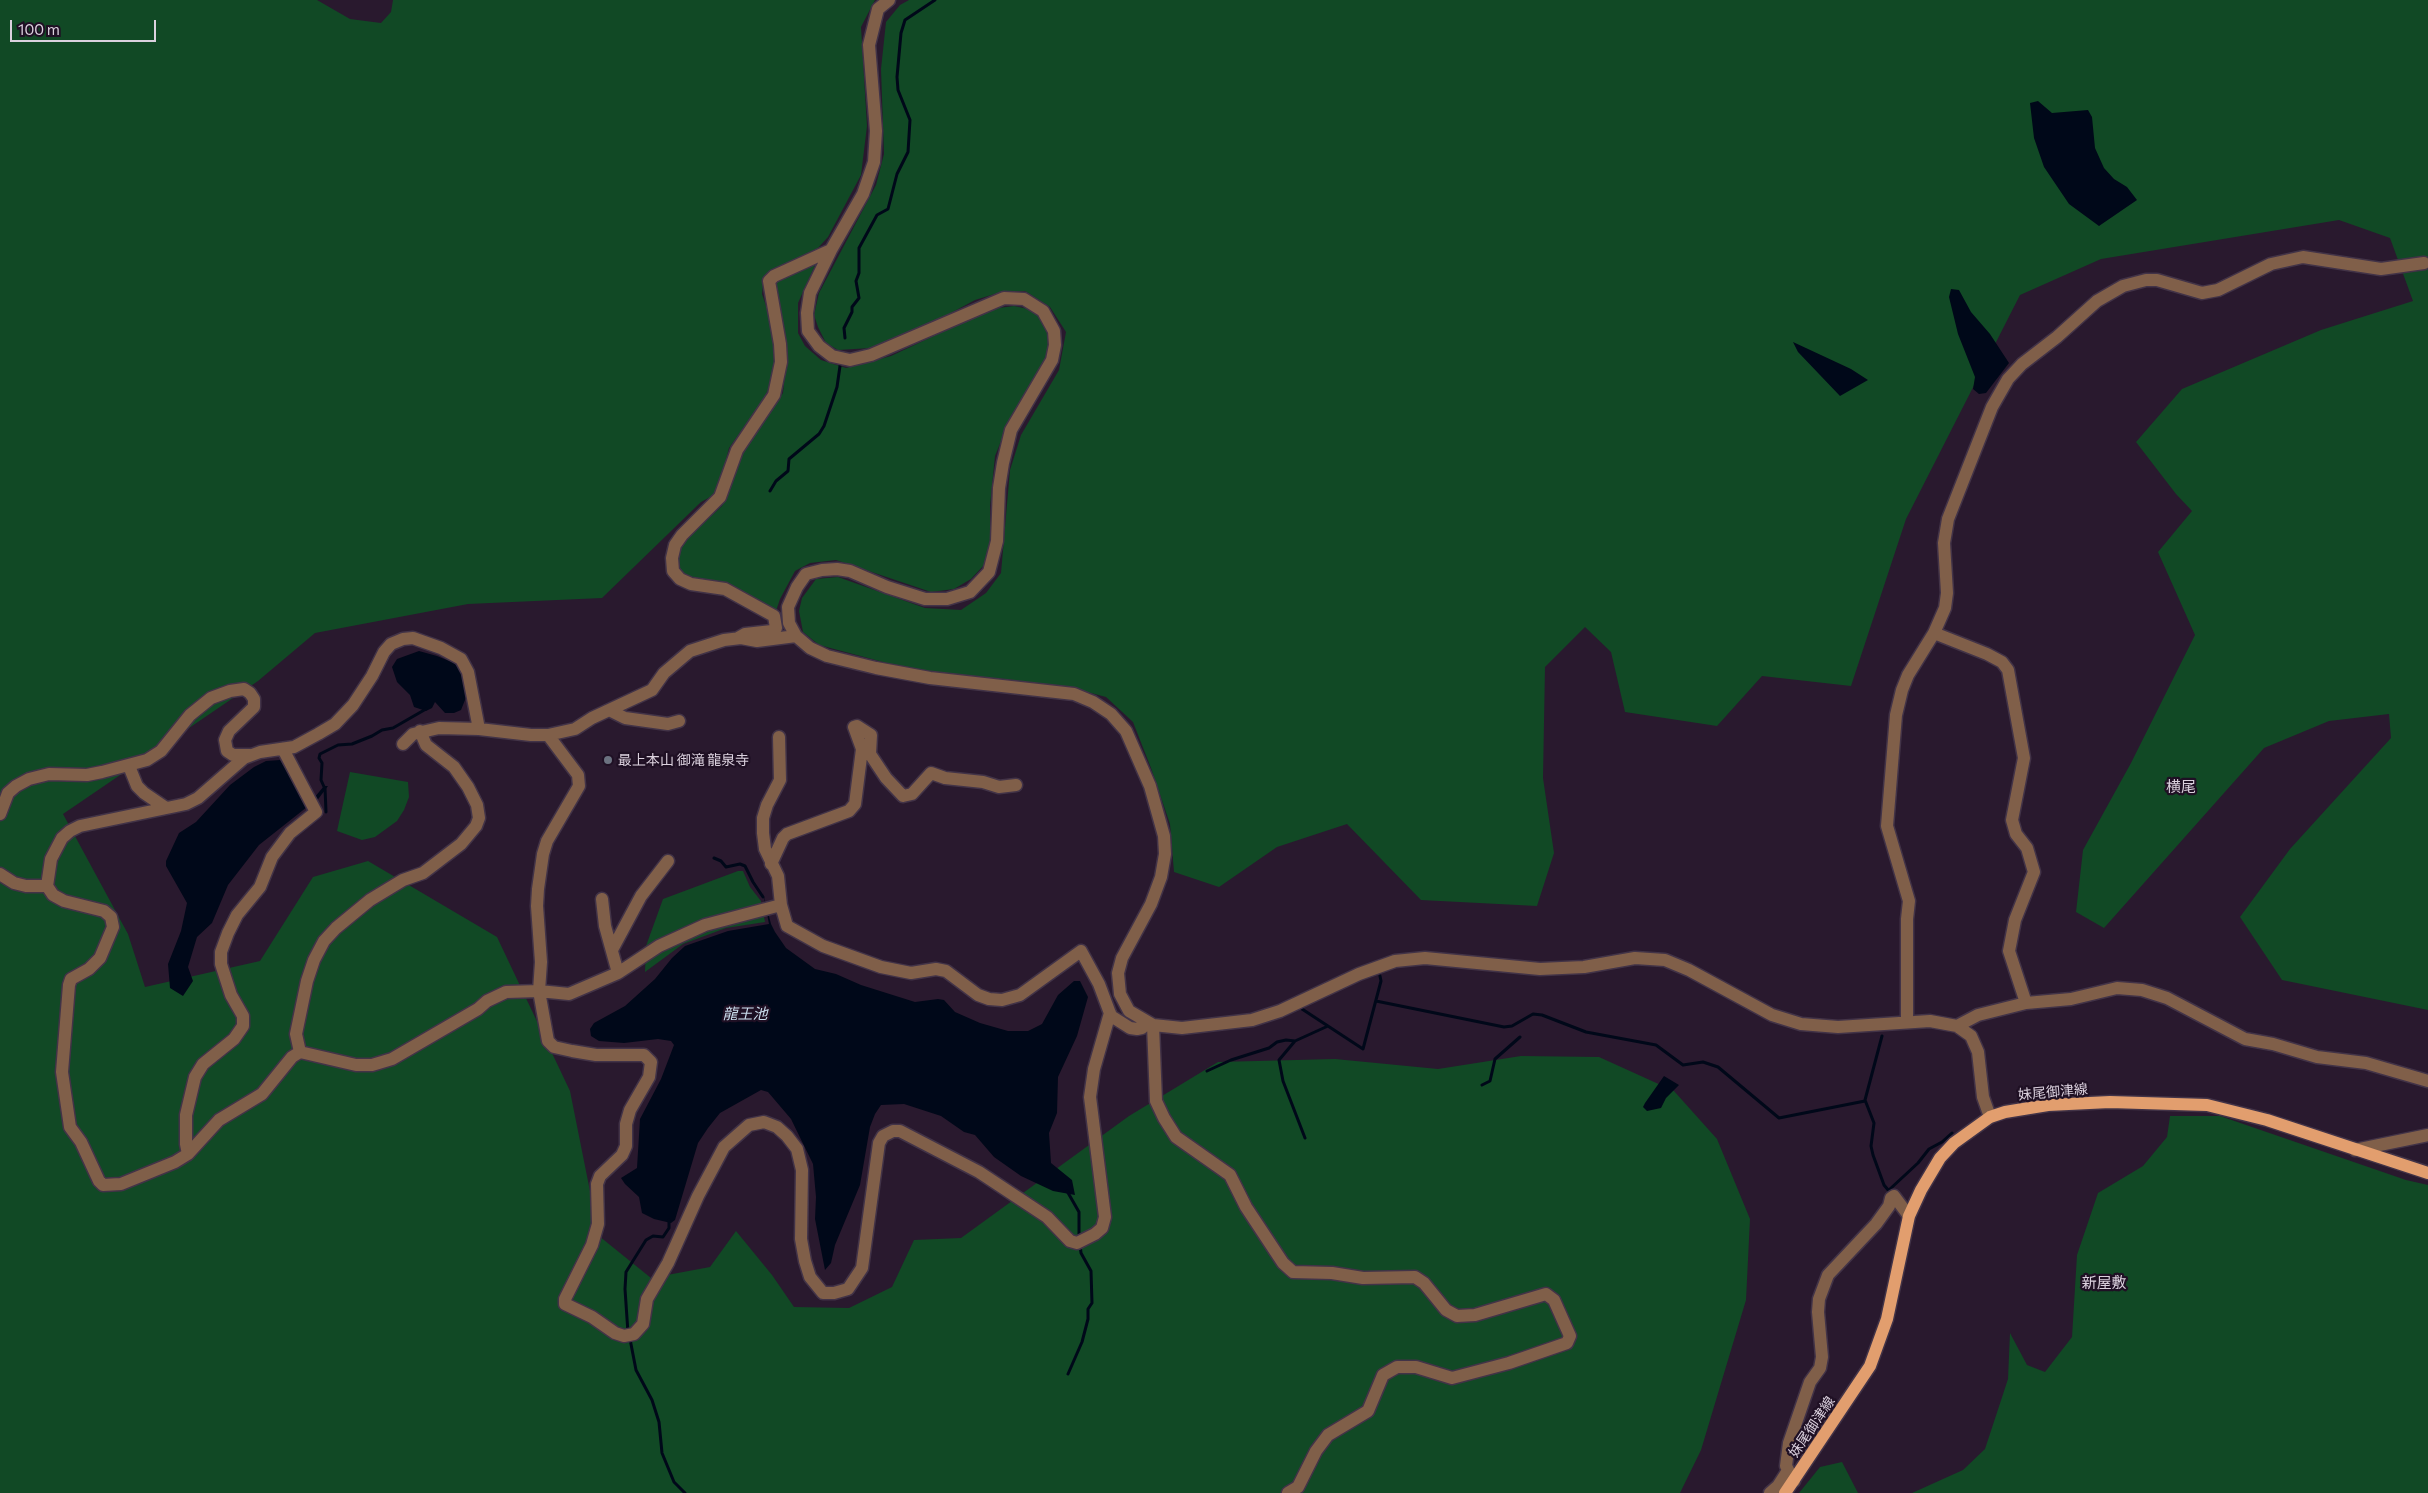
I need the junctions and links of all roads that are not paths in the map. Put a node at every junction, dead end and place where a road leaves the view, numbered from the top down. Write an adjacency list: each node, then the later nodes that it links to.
1 (888, 0): 2 (street)
2 (831, 250): 5 (street); 6 (street)
3 (2424, 263): 4 (street)
4 (1934, 633): 29 (street); 31 (street)
5 (796, 636): 6 (street); 32 (street)
6 (738, 638): 7 (street)
7 (611, 711): 8 (street); 11 (street)
8 (679, 721)
9 (479, 728): 10 (street); 11 (street); 14 (street)
10 (420, 731): 13 (street); 34 (street)
11 (548, 735): 28 (street)
12 (779, 737): 21 (street)
13 (403, 744)
14 (283, 749): 15 (street); 39 (street)
15 (251, 755): 16 (street); 18 (street)
16 (129, 766): 18 (street); 19 (street)
17 (1016, 785): 21 (street)
18 (166, 808): 23 (street)
19 (0, 814)
20 (668, 860): 26 (street)
21 (771, 864): 25 (street)
22 (0, 874): 23 (street)
23 (47, 886): 39 (street)
24 (602, 900): 26 (street)
25 (771, 907): 27 (street); 30 (street)
26 (612, 950): 27 (street)
27 (618, 973): 28 (street)
28 (539, 991): 30 (street); 34 (street)
29 (2026, 1003): 33 (street); 35 (street)
30 (1110, 1013): 32 (street)
31 (1907, 1022): 32 (street); 33 (street)
32 (1151, 1024): 43 (street)
33 (1957, 1026): 36 (street)
34 (300, 1052): 39 (street)
35 (2428, 1081)
36 (1990, 1117): 38 (main road, 妹尾御津線); 41 (main road, 妹尾御津線)
37 (2428, 1135): 38 (street)
38 (2355, 1150): 40 (main road, 妹尾御津線)
39 (188, 1154)
40 (2428, 1173)
41 (1909, 1216): 42 (main road, 妹尾御津線); 42 (street)
42 (1790, 1476): 44 (street); 45 (main road, 妹尾御津線)
43 (1288, 1493)
44 (1770, 1493)
45 (1786, 1493)

